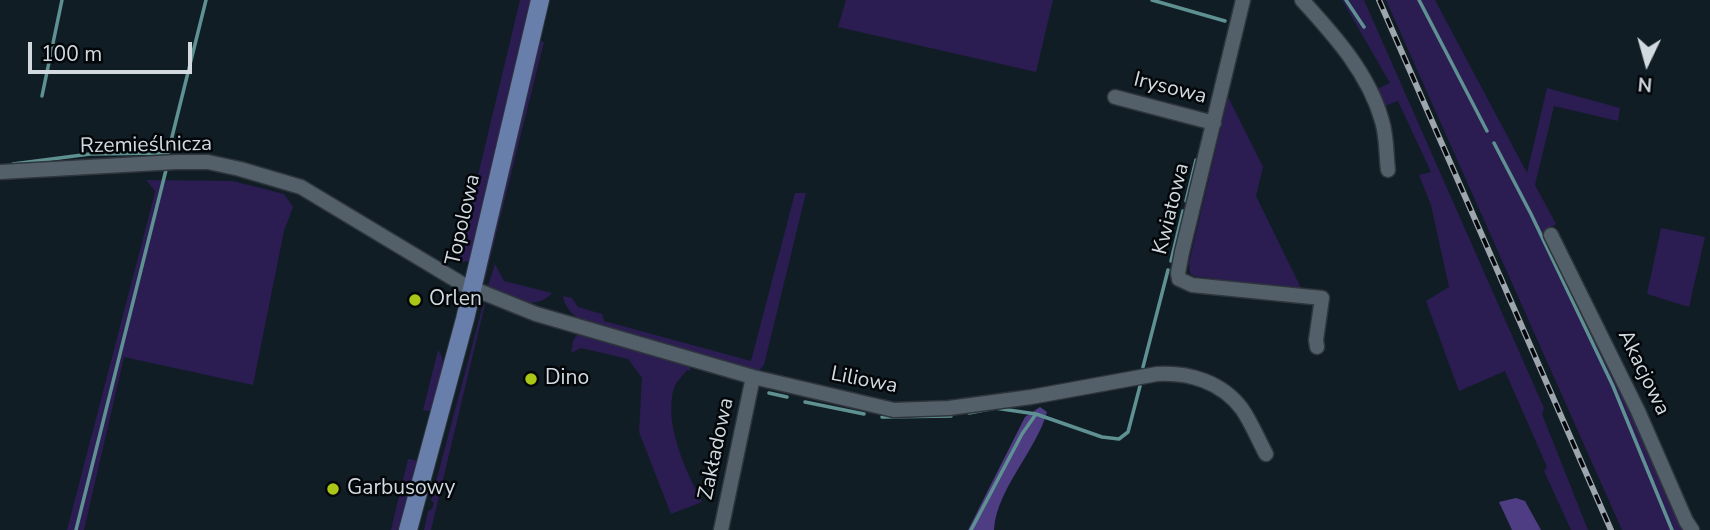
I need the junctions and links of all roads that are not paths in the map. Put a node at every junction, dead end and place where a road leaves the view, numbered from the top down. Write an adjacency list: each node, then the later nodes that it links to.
1 (540, 0): 9 (main road, Topolowa)
2 (1243, 0): 5 (street, Kwiatowa)
3 (1302, 0): 6 (street)
4 (1115, 97): 5 (street, Irysowa)
5 (1214, 122): 10 (street, Kwiatowa)
6 (1388, 170)
7 (0, 172): 9 (street, Rzemieślnicza)
8 (1551, 235): 15 (street, Akacjowa)
9 (472, 288): 11 (street, Liliowa); 13 (main road, Topolowa)
10 (1317, 347)
11 (753, 377): 12 (street, Liliowa); 14 (street, Zakładowa)
12 (1266, 454)
13 (408, 530)
14 (721, 530)
15 (1692, 530)

